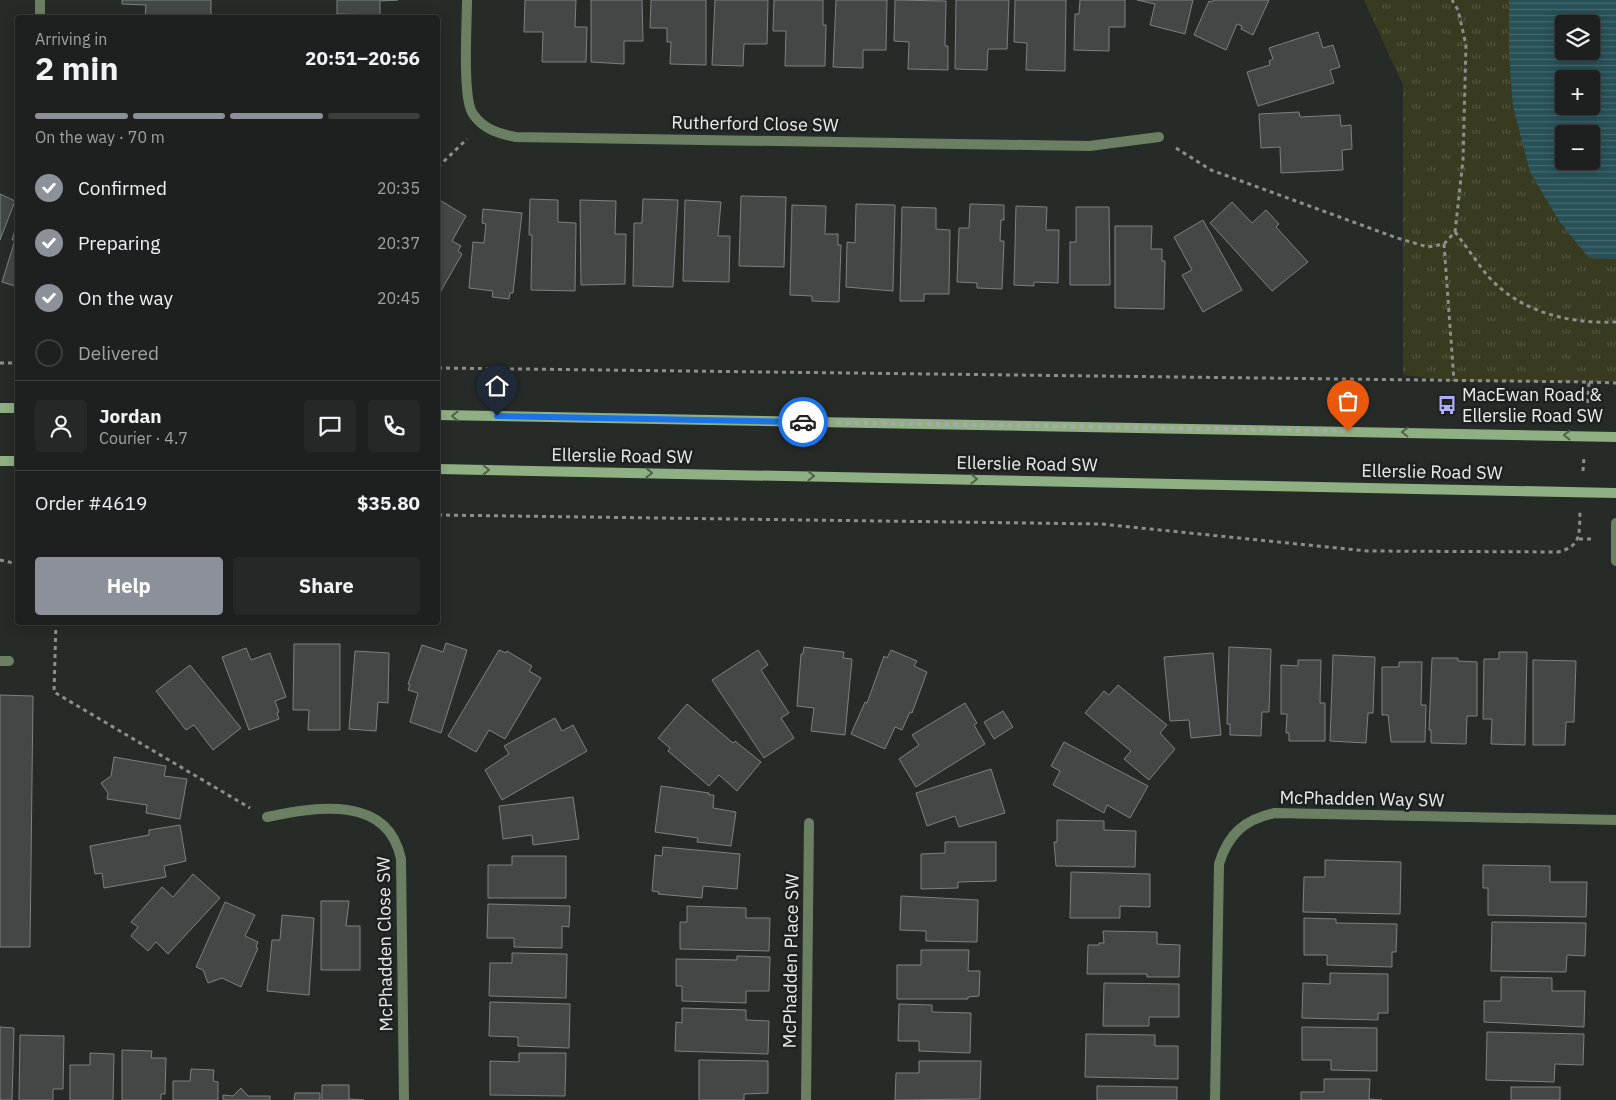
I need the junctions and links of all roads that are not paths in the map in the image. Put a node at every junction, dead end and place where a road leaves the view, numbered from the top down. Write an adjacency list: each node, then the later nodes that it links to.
1 (40, 0): 3 (street)
2 (467, 0): 4 (street, Rutherford Close SW)
3 (40, 15)
4 (1159, 137)
5 (0, 408): 6 (main road)
6 (15, 408)
7 (440, 415): 8 (main road, one-way to 7)
8 (1616, 437)
9 (0, 461): 10 (main road)
10 (15, 461)
11 (440, 469): 12 (main road, Ellerslie Road SW, one-way to 12)
12 (1616, 493)
13 (1616, 522): 14 (street)
14 (1616, 562)
15 (267, 817): 18 (street, McPhadden Close SW)
16 (1616, 820): 20 (street, McPhadden Way SW)
17 (809, 823): 19 (street, McPhadden Place SW)
18 (404, 1100)
19 (806, 1100)
20 (1215, 1100)

